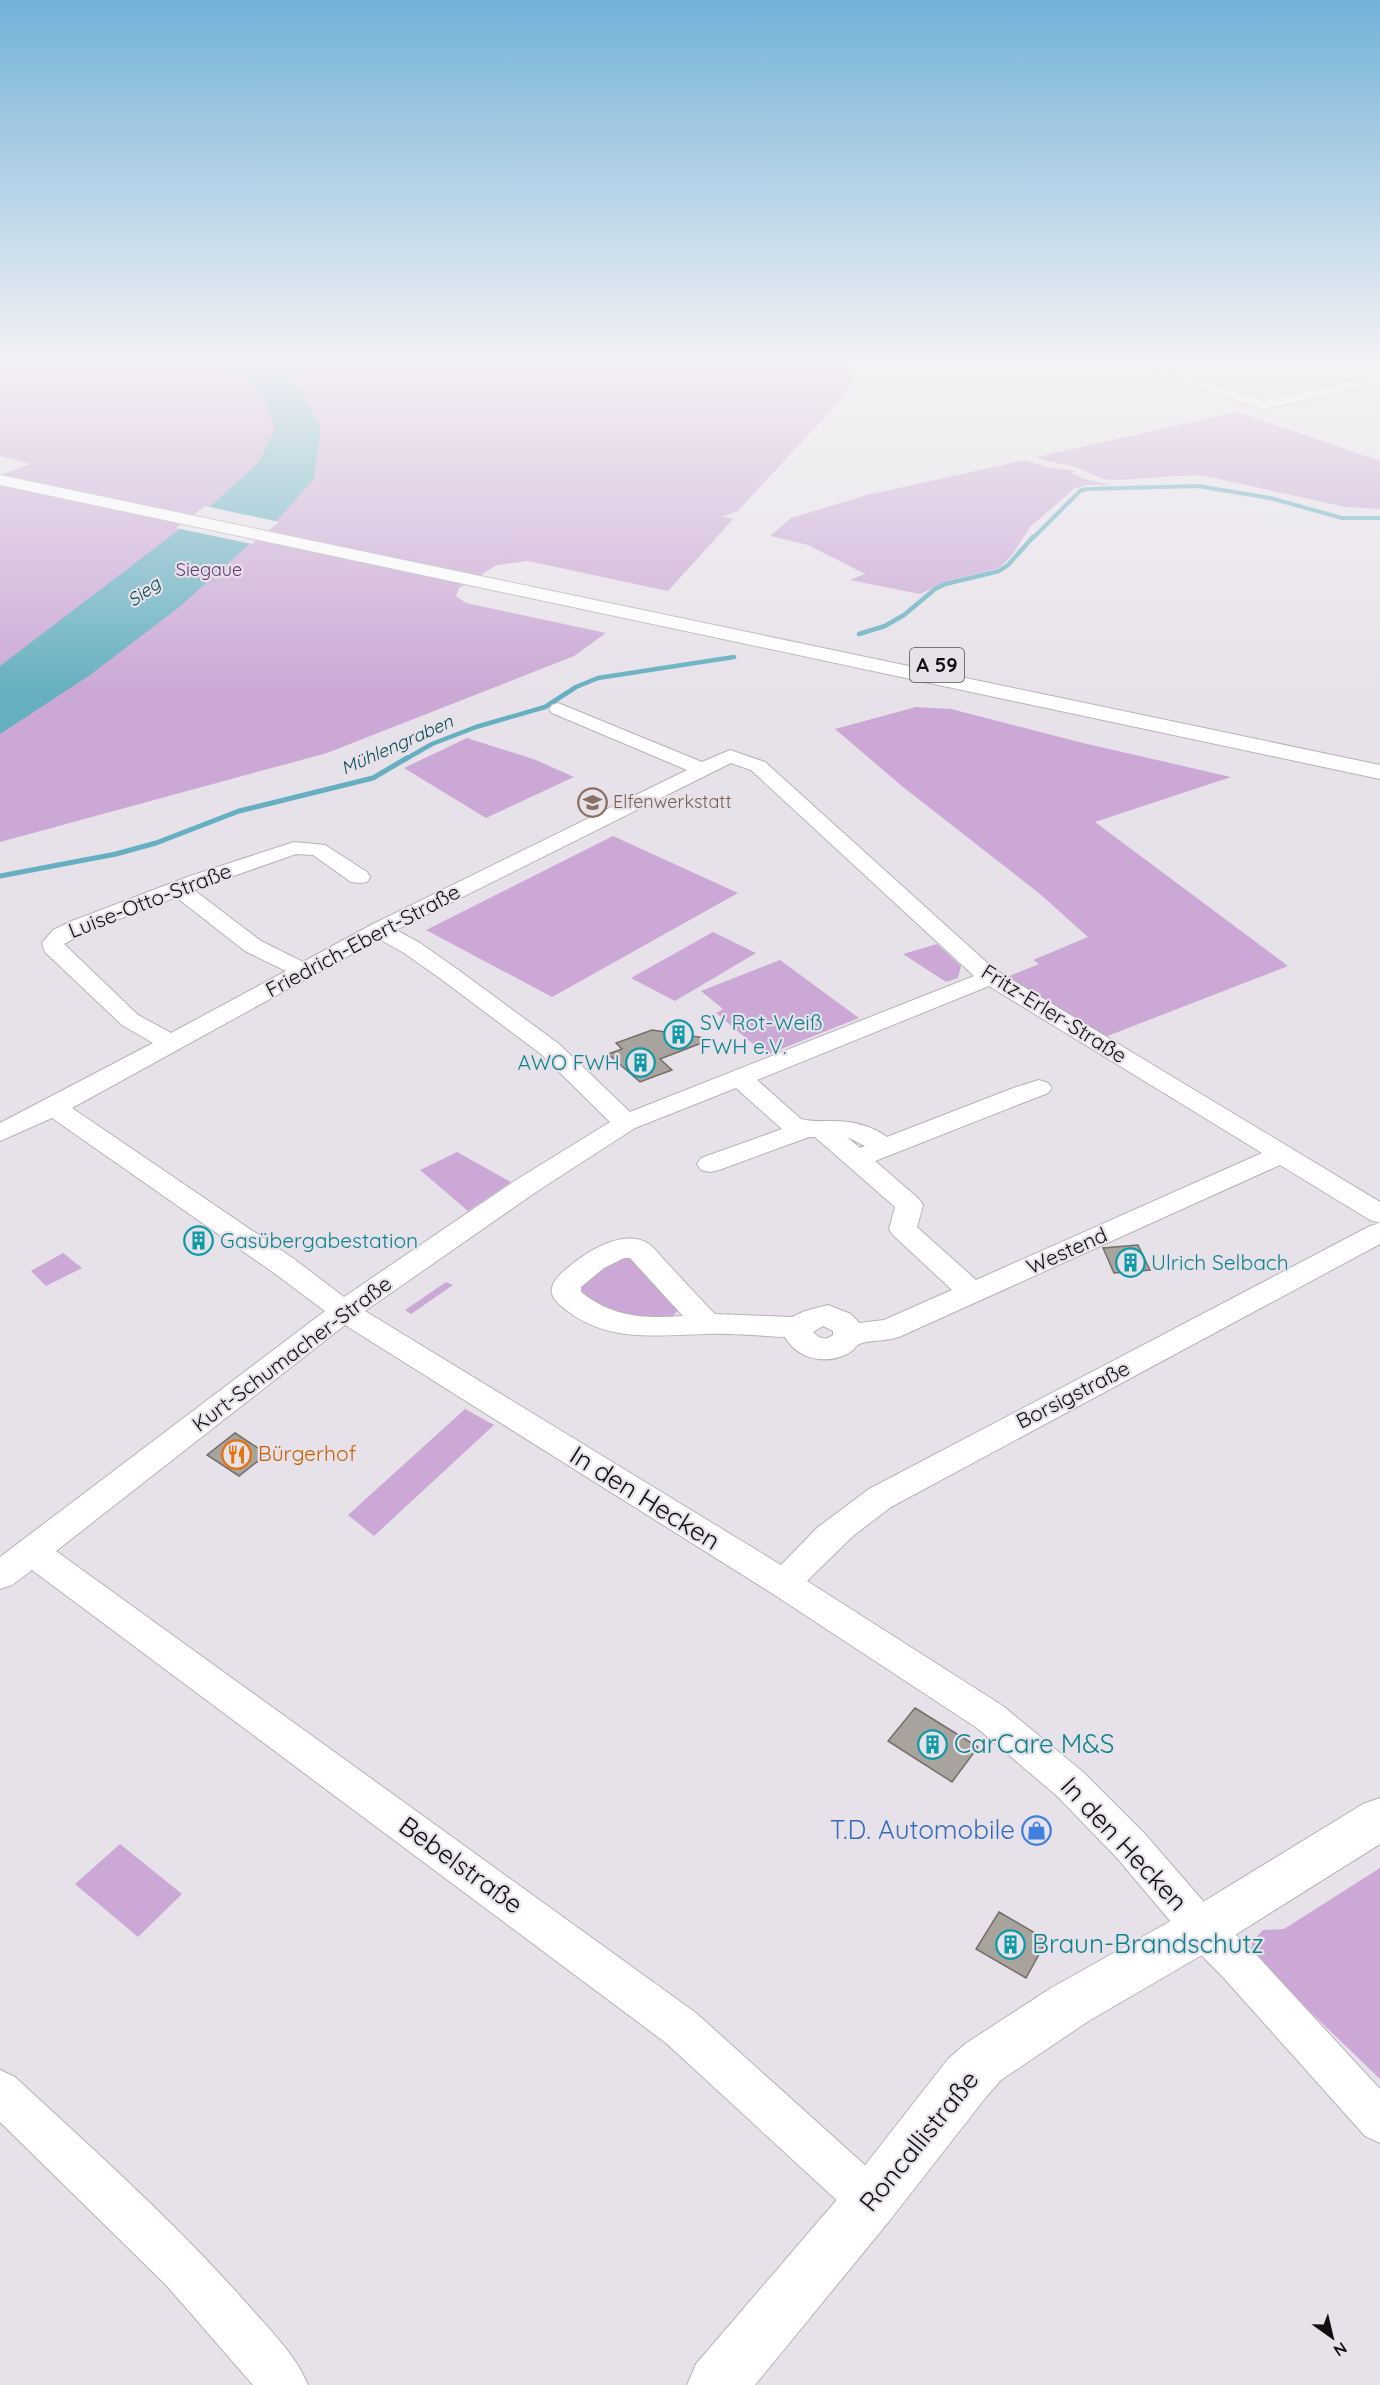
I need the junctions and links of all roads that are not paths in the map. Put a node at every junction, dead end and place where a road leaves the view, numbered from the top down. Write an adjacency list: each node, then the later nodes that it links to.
1 (2, 476): 2 (main road, A 59); 2 (main road, A 59)
2 (486, 576): 5 (main road, A 59); 7 (main road, A 59)
3 (558, 709): 6 (street)
4 (730, 756): 6 (street, Friedrich-Ebert-Straße); 12 (street, Fritz-Erler-Straße)
5 (1380, 759)
6 (702, 770): 10 (street, Friedrich-Ebert-Straße)
7 (1380, 772)
8 (359, 877): 9 (street, Luise-Otto-Straße)
9 (178, 888): 11 (street); 13 (street, Luise-Otto-Straße)
10 (379, 930): 11 (street, Friedrich-Ebert-Straße); 17 (street)
11 (303, 971): 13 (street, Friedrich-Ebert-Straße)
12 (991, 977): 14 (street, Kurt-Schumacher-Straße); 21 (street, Fritz-Erler-Straße)
13 (171, 1043): 16 (street, Friedrich-Ebert-Straße)
14 (739, 1077): 17 (street, Kurt-Schumacher-Straße); 18 (street)
15 (1039, 1088): 20 (street)
16 (54, 1107): 19 (street, Friedrich-Ebert-Straße); 27 (street, In den Hecken)
17 (626, 1123): 27 (street, Kurt-Schumacher-Straße)
18 (814, 1129): 20 (street); 22 (street); 23 (street)
19 (0, 1133)
20 (883, 1148): 22 (street)
21 (1280, 1155): 24 (street, Fritz-Erler-Straße); 26 (street, Westend)
22 (858, 1158): 26 (street)
23 (710, 1164)
24 (1380, 1214)
25 (1380, 1232): 31 (street, Borsigstraße)
26 (972, 1292): 28 (street, Westend)
27 (344, 1311): 29 (street, Kurt-Schumacher-Straße); 31 (street, In den Hecken)
28 (707, 1324)
29 (33, 1552): 30 (street, Kurt-Schumacher-Straße); 36 (street, Bebelstraße)
30 (0, 1576)
31 (785, 1584): 33 (street, In den Hecken)
32 (1380, 1819): 33 (main road, Roncallistraße)
33 (1202, 1929): 35 (street, In den Hecken); 36 (main road, Roncallistraße)
34 (0, 2092): 37 (street)
35 (1380, 2121)
36 (871, 2201): 38 (main road, Roncallistraße)
37 (284, 2385)
38 (717, 2385)

